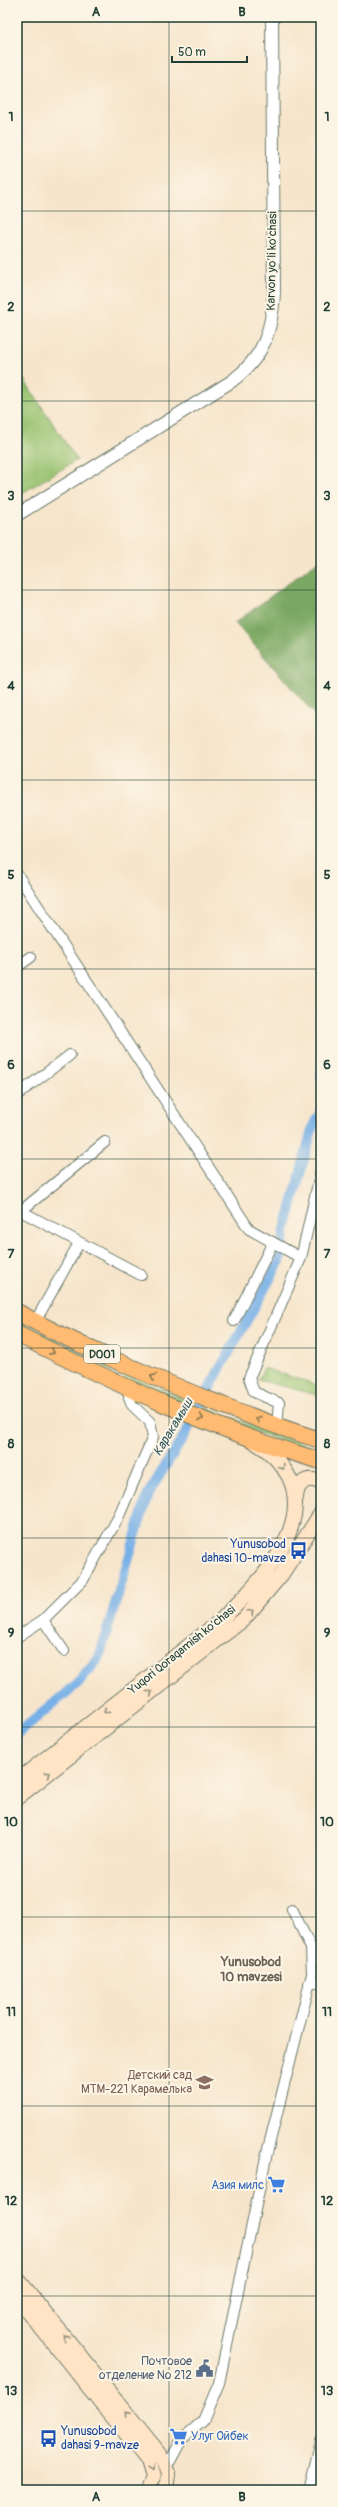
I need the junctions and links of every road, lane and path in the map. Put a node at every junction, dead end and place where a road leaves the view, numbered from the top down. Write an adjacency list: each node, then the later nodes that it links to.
1 (272, 17): 2 (street, Karvon yo‘li ko'chasi)
2 (17, 515)
3 (17, 874): 12 (street)
4 (31, 956): 5 (street)
5 (17, 967)
6 (70, 1055): 7 (street)
7 (17, 1095)
8 (105, 1142): 10 (street)
9 (321, 1170): 13 (street)
10 (19, 1210): 11 (street)
11 (79, 1243): 14 (street); 17 (street)
12 (272, 1244): 13 (street); 16 (street)
13 (300, 1258): 20 (street)
14 (141, 1275)
15 (17, 1312): 17 (highway, D001)
16 (234, 1321)
17 (35, 1322): 20 (highway, D001, one-way to 17)
18 (17, 1334): 19 (highway, D001, one-way to 19)
19 (130, 1388): 21 (highway, D001, one-way to 21); 27 (street)
20 (277, 1426): 22 (highway, D001)
21 (241, 1435): 23 (highway, D001); 25 (main road, Yuqori Qoraqamish ko'chasi, one-way to 25)
22 (321, 1440)
23 (321, 1461)
24 (321, 1483): 25 (main road)
25 (296, 1498): 30 (main road, Yuqori Qoraqamish ko'chasi, one-way to 30)
26 (321, 1513): 31 (main road, Yuqori Qoraqamish ko'chasi, one-way to 26)
27 (43, 1620): 28 (street); 29 (street)
28 (17, 1637)
29 (64, 1651)
30 (17, 1781)
31 (17, 1798)
32 (292, 1909): 33 (street)
33 (309, 1983): 34 (street); 39 (street)
34 (321, 1983)
35 (17, 2278): 37 (main road, one-way to 35)
36 (17, 2298): 37 (main road)
37 (78, 2363): 39 (main road, one-way to 37); 40 (main road, one-way to 40)
38 (321, 2440): 42 (street)
39 (167, 2467): 41 (main road)
40 (148, 2490)
41 (166, 2490)
42 (309, 2490)

